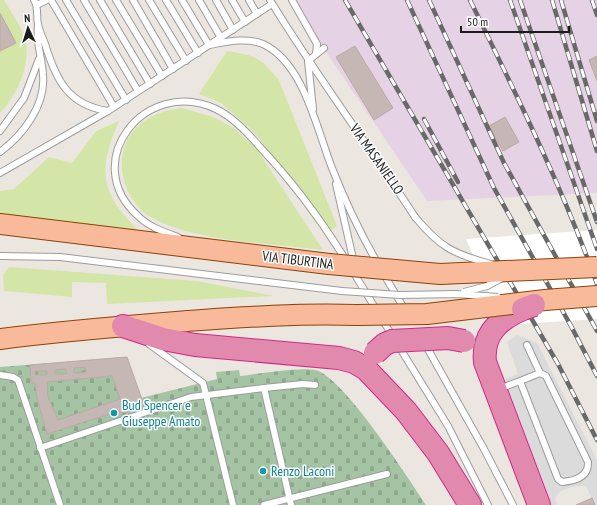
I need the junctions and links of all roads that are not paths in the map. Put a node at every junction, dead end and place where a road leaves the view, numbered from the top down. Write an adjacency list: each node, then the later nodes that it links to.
1 (47, 0): 17 (lane)
2 (51, 0): 35 (lane)
3 (66, 0): 34 (lane)
4 (84, 0): 33 (lane)
5 (100, 0): 32 (lane)
6 (116, 0): 31 (lane)
7 (133, 0): 30 (lane)
8 (149, 0): 28 (lane)
9 (166, 0): 25 (lane)
10 (182, 0): 23 (lane)
11 (199, 0): 22 (lane)
12 (216, 0): 21 (lane)
13 (232, 0): 19 (lane)
14 (249, 0): 18 (lane)
15 (292, 0): 26 (lane)
16 (271, 2): 18 (lane); 29 (lane, VIA MASANIELLO)
17 (36, 3): 20 (lane)
18 (258, 14): 19 (lane)
19 (245, 22): 21 (lane)
20 (38, 24): 27 (lane); 36 (lane)
21 (233, 30): 22 (lane)
22 (221, 38): 23 (lane)
23 (209, 45): 25 (lane); 37 (lane)
24 (324, 48): 26 (lane)
25 (198, 53): 28 (lane)
26 (316, 54): 29 (lane)
27 (39, 57): 38 (lane); 39 (lane)
28 (186, 60): 30 (lane)
29 (308, 61): 37 (lane); 46 (lane, VIA MASANIELLO, bridge)
30 (173, 69): 31 (lane)
31 (162, 76): 32 (lane)
32 (150, 84): 33 (lane)
33 (138, 91): 34 (lane)
34 (126, 100): 35 (lane)
35 (114, 107): 36 (lane)
36 (108, 111): 41 (lane)
37 (314, 117): 40 (lane)
38 (0, 131)
39 (0, 152)
40 (332, 168): 47 (lane); 51 (lane)
41 (0, 172)
42 (0, 224): 43 (main road, VIA TIBURTINA)
43 (212, 249): 46 (main road, VIA TIBURTINA, bridge); 47 (lane)
44 (0, 256): 48 (lane, VIA TIBURTINA, bridge)
45 (592, 266): 46 (main road, VIA TIBURTINA, bridge)
46 (516, 271): 48 (lane, bridge)
47 (364, 289): 72 (lane)
48 (456, 294): 50 (lane, bridge)
49 (597, 296): 50 (main road, bridge)
50 (534, 305): 52 (main road, bridge); 56 (highway)
51 (412, 322)
52 (123, 326): 54 (main road); 59 (highway); 64 (lane)
53 (416, 329): 73 (lane)
54 (0, 339)
55 (528, 345): 57 (lane)
56 (485, 362): 59 (highway, bridge); 63 (highway)
57 (540, 373): 60 (lane); 60 (lane)
58 (0, 375): 65 (lane)
59 (373, 375): 71 (highway)
60 (520, 381): 63 (lane)
61 (315, 385): 62 (lane)
62 (264, 388): 64 (lane); 67 (lane)
63 (495, 390): 74 (highway)
64 (206, 394): 65 (lane); 69 (lane)
65 (40, 448): 68 (lane)
66 (387, 474): 67 (lane)
67 (290, 502): 70 (lane)
68 (60, 505)
69 (233, 505)
70 (264, 505)
71 (470, 505)
72 (488, 505)
73 (513, 505)
74 (539, 505)

